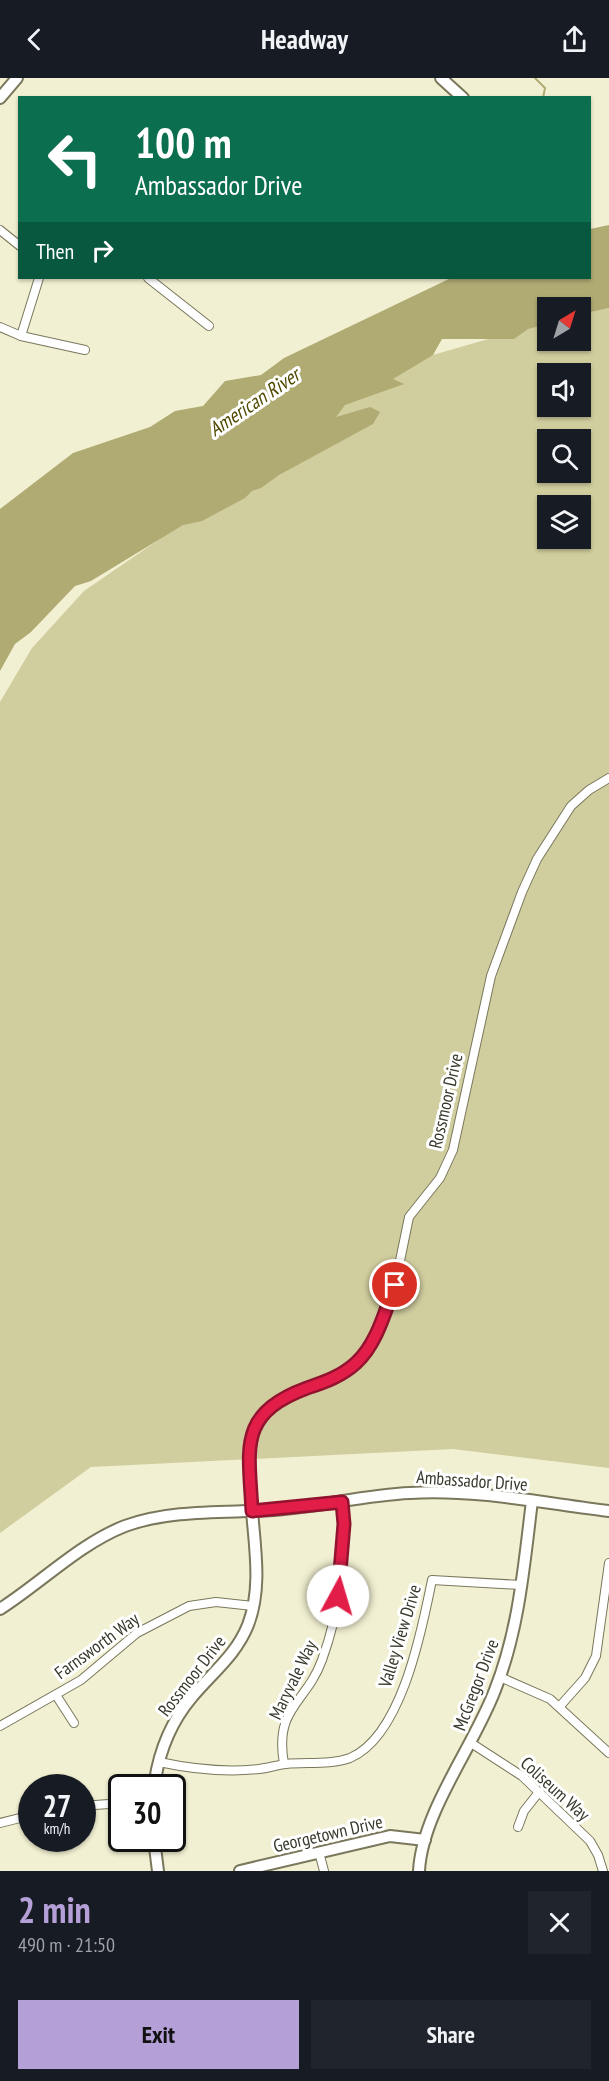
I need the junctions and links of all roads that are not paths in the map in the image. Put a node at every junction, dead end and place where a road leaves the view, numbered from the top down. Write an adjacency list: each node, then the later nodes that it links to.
1 (17, 78): 4 (street)
2 (441, 78): 3 (street)
3 (458, 96)
4 (0, 98)
5 (0, 230): 6 (street)
6 (18, 244)
7 (39, 279): 11 (street)
8 (149, 279): 9 (street)
9 (209, 326)
10 (0, 327): 11 (street)
11 (21, 336): 12 (street)
12 (85, 350)
13 (609, 778): 16 (street, Rossmoor Drive)
14 (532, 1501): 15 (street, Ambassador Drive); 17 (street, Ambassador Drive); 19 (street, McGregor Drive)
15 (342, 1502): 16 (street, Ambassador Drive); 30 (street, Maryvale Way)
16 (252, 1511): 20 (street, Rossmoor Drive); 21 (street, Ambassador Drive)
17 (609, 1511)
18 (609, 1563): 24 (street)
19 (521, 1585): 22 (street, McGregor Drive); 30 (street, Valley View Drive)
20 (253, 1606): 23 (street, Farnsworth Way); 29 (street, Rossmoor Drive)
21 (0, 1609)
22 (500, 1677): 24 (street); 27 (street, McGregor Drive)
23 (56, 1695): 25 (street); 26 (street, Farnsworth Way)
24 (560, 1706): 28 (street)
25 (74, 1723)
26 (0, 1726)
27 (471, 1743): 32 (street, Coliseum Way); 36 (street, McGregor Drive)
28 (609, 1753)
29 (159, 1762): 30 (street, Valley View Drive); 31 (street, Rossmoor Drive)
30 (284, 1764)
31 (156, 1774)
32 (539, 1792): 35 (street); 43 (street, Coliseum Way)
33 (18, 1818): 34 (street)
34 (0, 1823)
35 (518, 1827)
36 (425, 1840): 38 (street, Georgetown Drive); 42 (street, McGregor Drive)
37 (156, 1852): 39 (street)
38 (319, 1852): 40 (street, Georgetown Drive); 41 (street)
39 (158, 1871)
40 (240, 1871)
41 (324, 1871)
42 (419, 1871)
43 (603, 1871)

